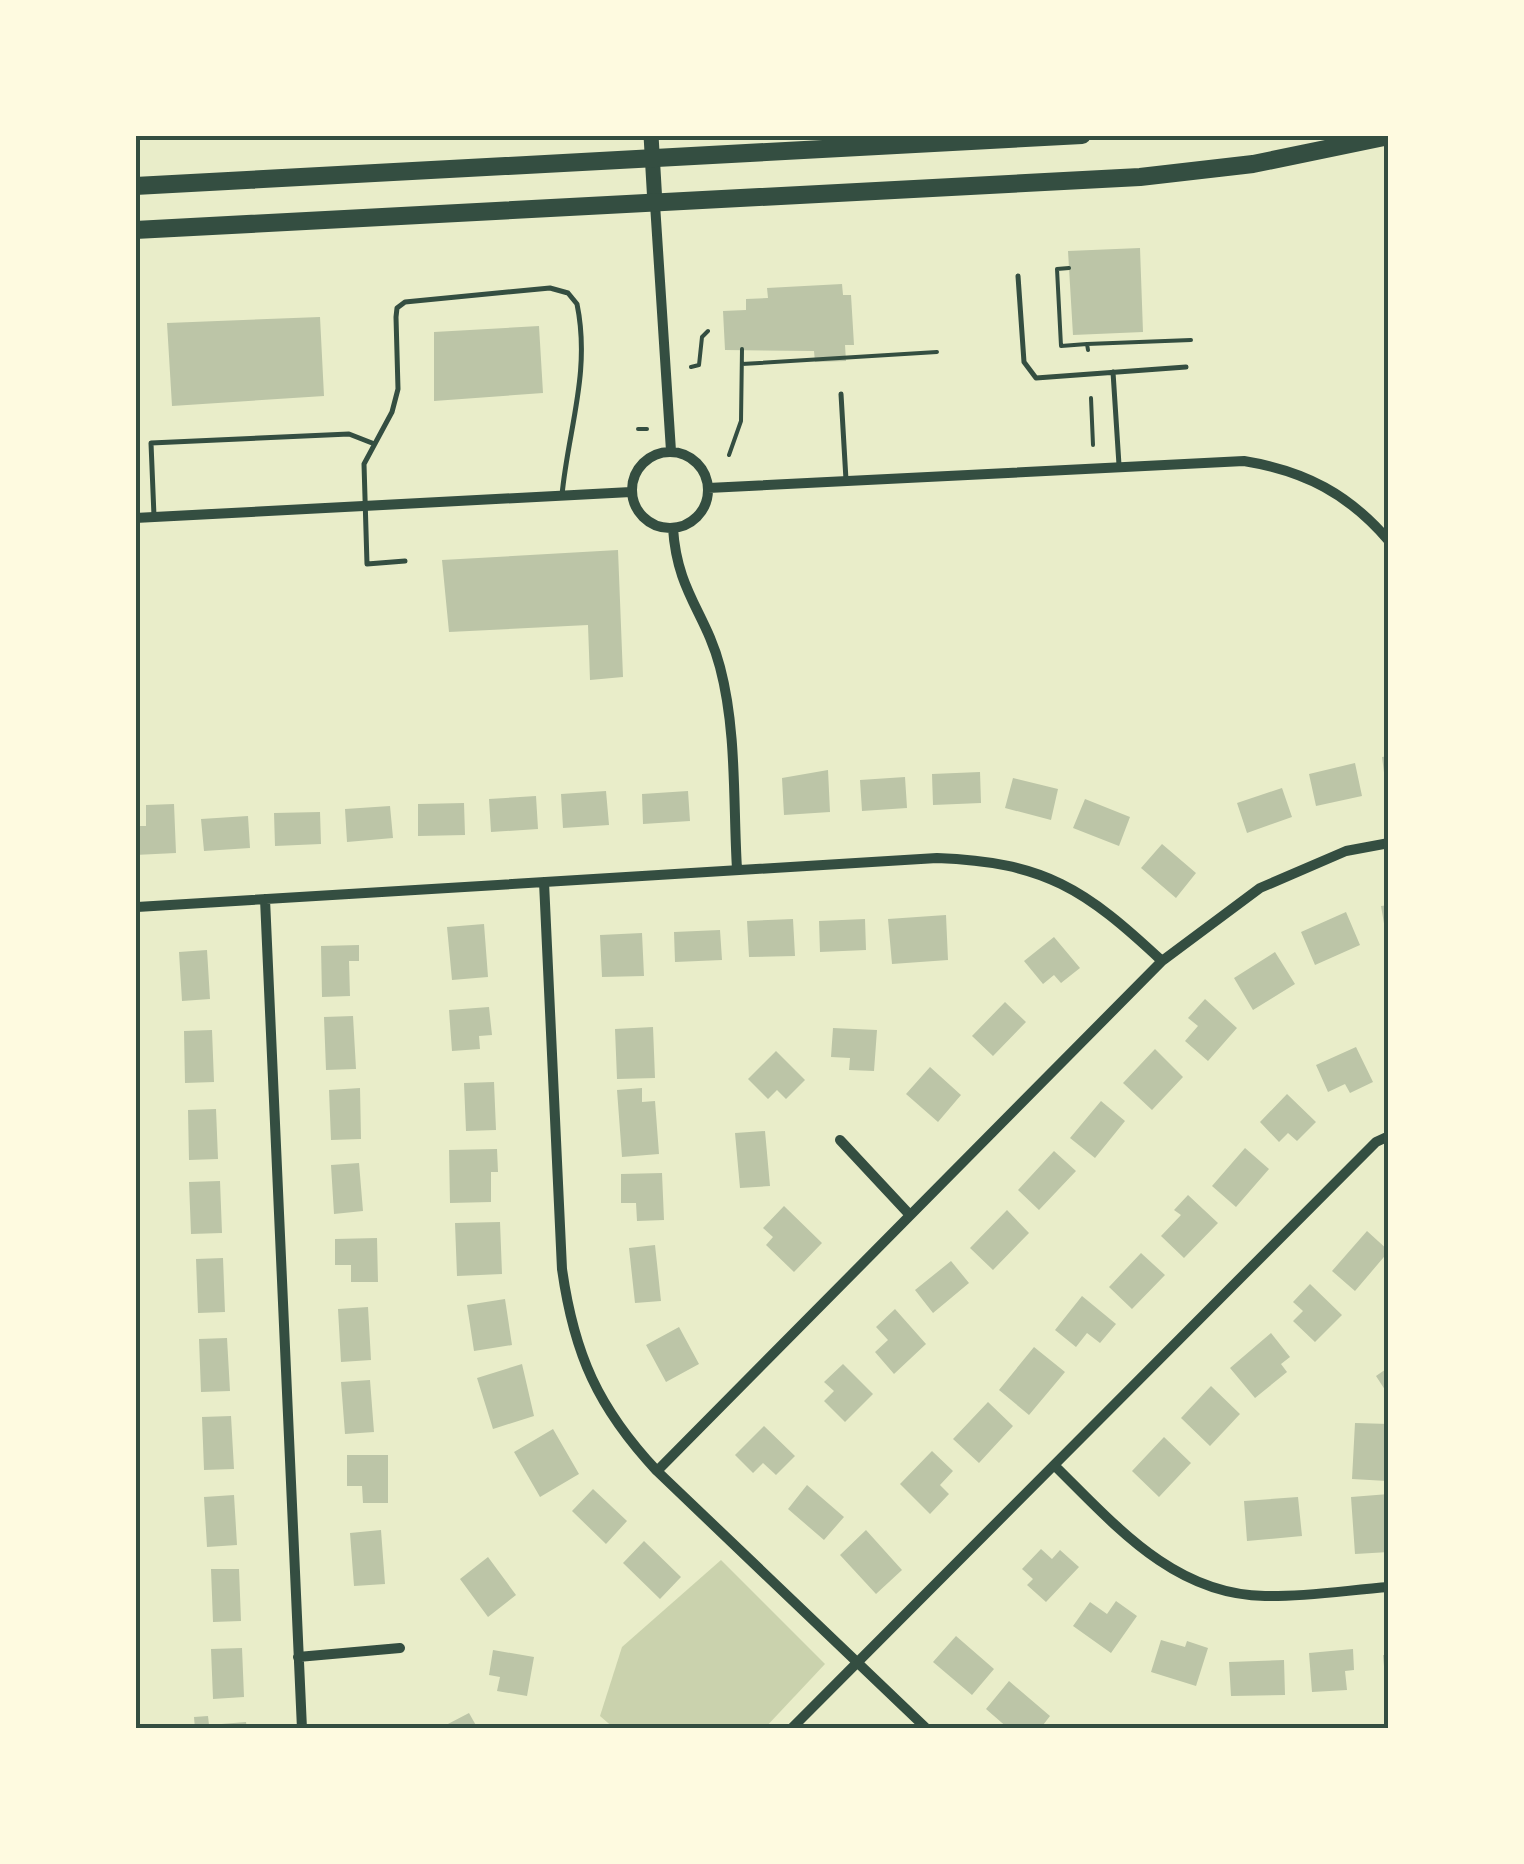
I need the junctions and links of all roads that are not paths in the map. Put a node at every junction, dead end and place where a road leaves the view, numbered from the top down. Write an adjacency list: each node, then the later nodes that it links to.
1 (651, 135): 4 (main road)
2 (1082, 135): 4 (main road)
3 (1389, 136): 6 (main road)
4 (653, 161): 5 (main road); 6 (main road)
5 (135, 186)
6 (654, 204): 7 (main road); 13 (street)
7 (135, 230)
8 (1018, 276): 10 (lane)
9 (1186, 368): 10 (lane)
10 (1113, 372): 14 (lane)
11 (840, 394): 15 (lane)
12 (372, 443): 18 (lane); 19 (lane); 20 (lane)
13 (670, 451): 16 (street); 17 (street)
14 (1118, 465): 15 (street); 23 (street)
15 (846, 480): 16 (street)
16 (708, 488): 22 (street)
17 (631, 492): 18 (street); 22 (street)
18 (562, 495): 19 (street)
19 (364, 505): 20 (street); 24 (lane)
20 (154, 516): 21 (street)
21 (135, 518)
22 (674, 528): 26 (street)
23 (1389, 542)
24 (405, 561)
25 (1389, 843): 30 (street)
26 (738, 870): 27 (street); 30 (street)
27 (544, 882): 28 (street); 35 (street)
28 (265, 899): 29 (street); 38 (street)
29 (137, 907)
30 (1162, 961): 33 (street)
31 (1389, 1136): 34 (street)
32 (840, 1140): 33 (street)
33 (909, 1214): 35 (street)
34 (1054, 1466): 36 (street); 39 (street)
35 (658, 1471): 39 (street)
36 (1389, 1587)
37 (400, 1648): 38 (street)
38 (298, 1657): 40 (street)
39 (858, 1661): 41 (street); 42 (street)
40 (302, 1729)
41 (791, 1729)
42 (927, 1729)

